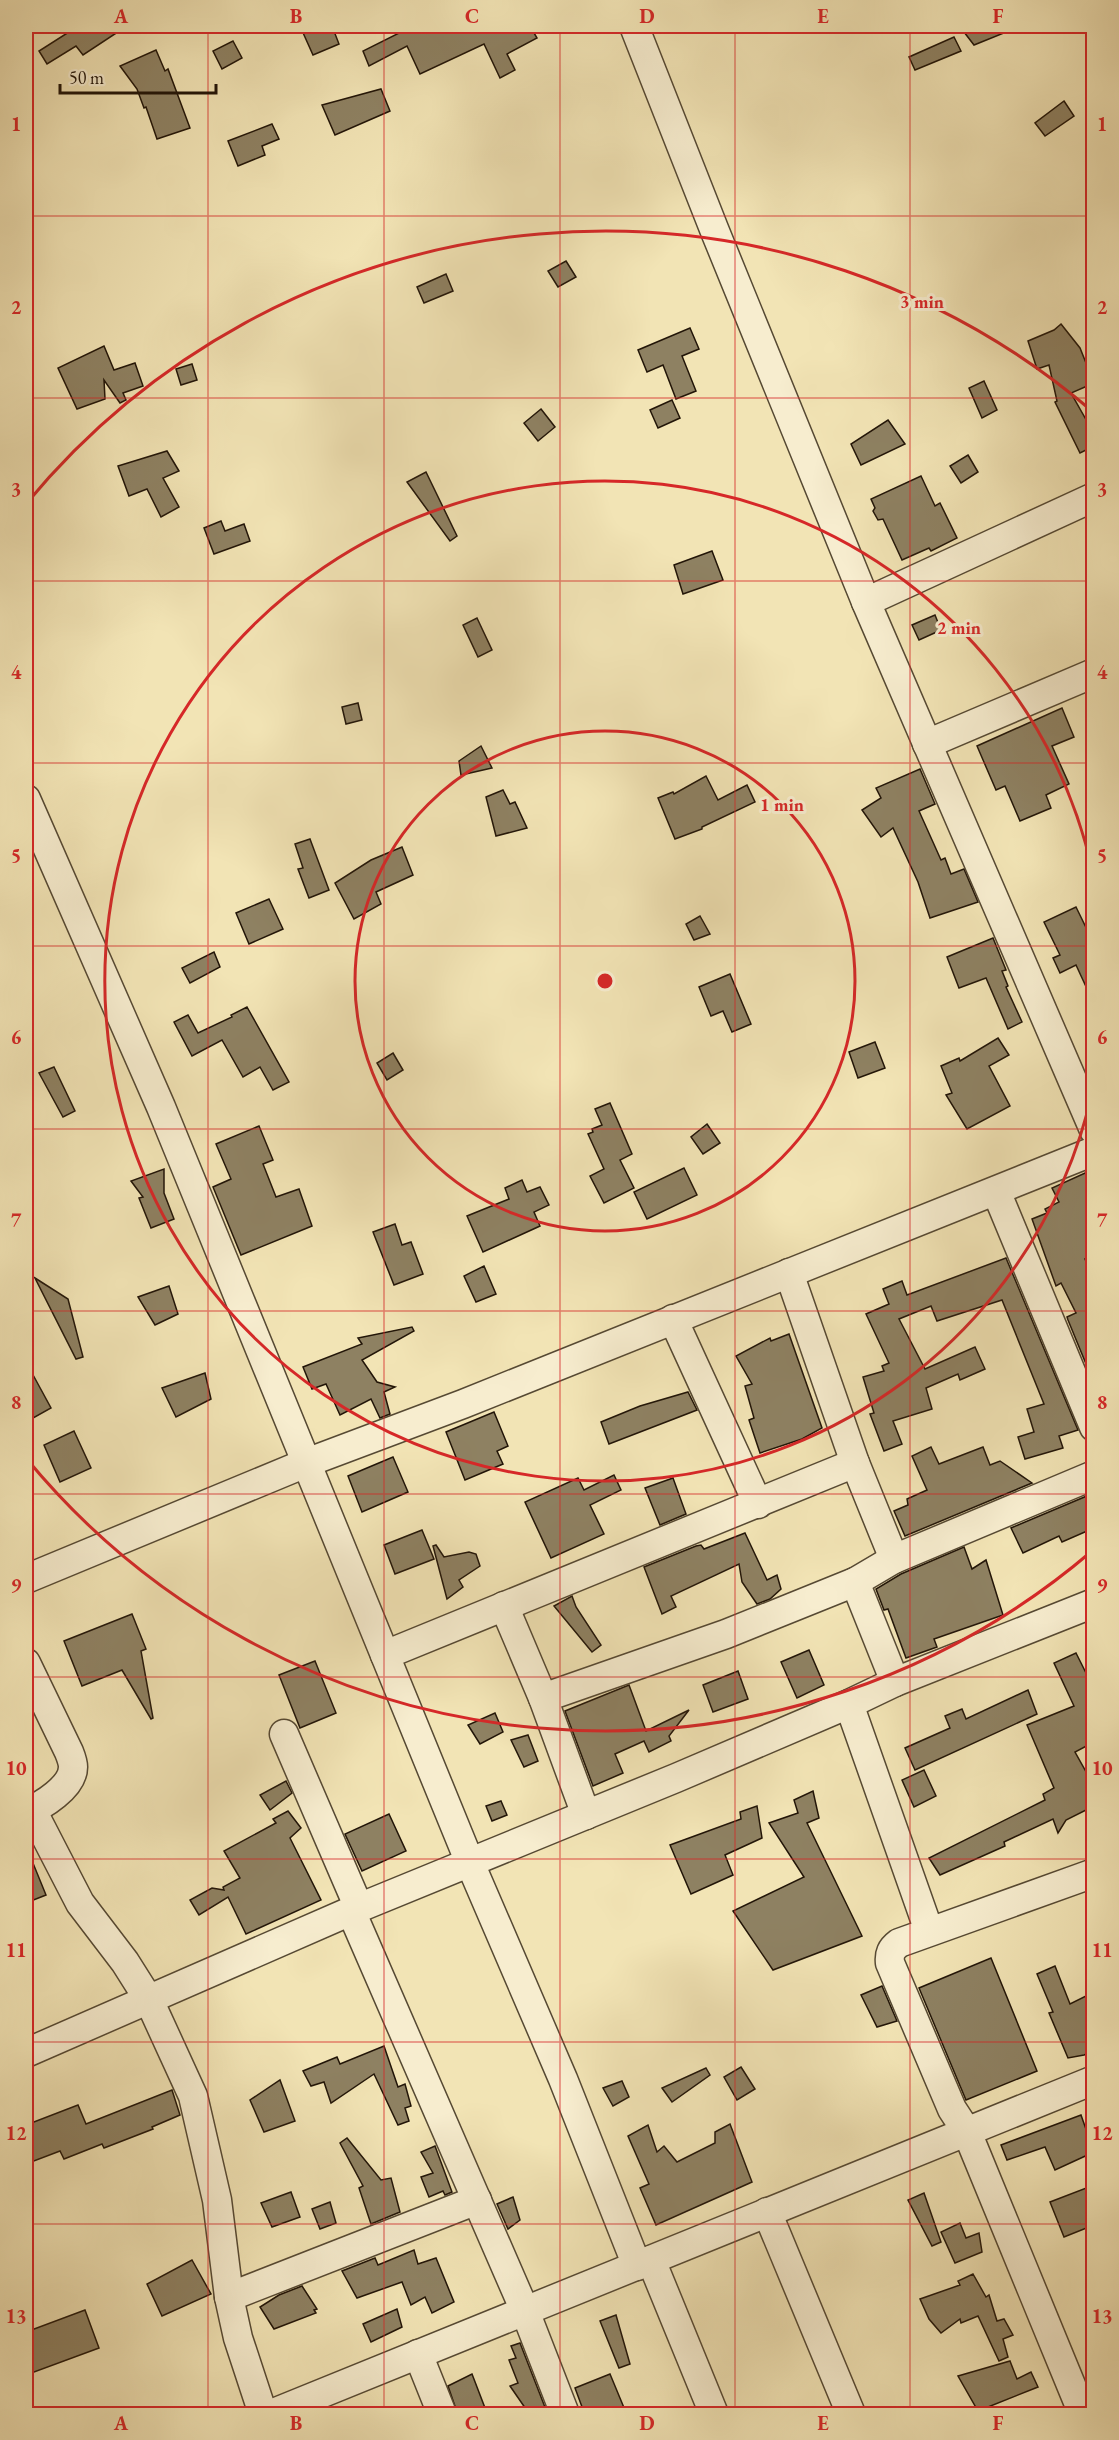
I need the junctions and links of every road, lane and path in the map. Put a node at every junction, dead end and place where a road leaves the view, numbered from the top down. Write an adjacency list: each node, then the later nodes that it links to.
1 (634, 26): 3 (street)
2 (1094, 497): 3 (street)
3 (866, 602): 5 (street)
4 (1094, 673): 5 (street)
5 (927, 744): 7 (street)
6 (26, 799): 13 (street)
7 (1094, 1130)
8 (1094, 1151): 9 (street)
9 (996, 1191): 10 (street); 12 (street)
10 (789, 1273): 11 (street); 14 (street)
11 (673, 1318): 13 (street); 16 (street)
12 (1094, 1427)
13 (306, 1463): 18 (street); 22 (street)
14 (855, 1463): 16 (street); 17 (street)
15 (1094, 1475): 17 (street)
16 (758, 1504): 21 (street)
17 (894, 1559): 19 (street)
18 (26, 1579)
19 (855, 1582): 24 (street); 25 (street)
20 (1094, 1603): 24 (street)
21 (504, 1606): 22 (street); 25 (street)
22 (385, 1655): 30 (street)
23 (26, 1663): 28 (street)
24 (895, 1682): 26 (street)
25 (543, 1698): 29 (street)
26 (849, 1704): 29 (street); 33 (street)
27 (284, 1734): 32 (street)
28 (29, 1811): 34 (street)
29 (586, 1815): 30 (street)
30 (470, 1863): 32 (street); 40 (street)
31 (1094, 1873): 33 (street)
32 (355, 1909): 34 (street); 38 (street)
33 (929, 1931): 37 (street)
34 (149, 2000): 35 (street); 41 (street)
35 (26, 2053)
36 (1094, 2080): 37 (street)
37 (967, 2132): 39 (street); 51 (street)
38 (477, 2200): 41 (street); 42 (street)
39 (767, 2212): 40 (street); 50 (street)
40 (644, 2263): 42 (street); 49 (street)
41 (229, 2297): 45 (street)
42 (525, 2311): 43 (street); 48 (street)
43 (418, 2354): 44 (street); 47 (street)
44 (325, 2405): 46 (street)
45 (263, 2415)
46 (271, 2415)
47 (442, 2415)
48 (565, 2415)
49 (714, 2415)
50 (851, 2415)
51 (1083, 2415)

